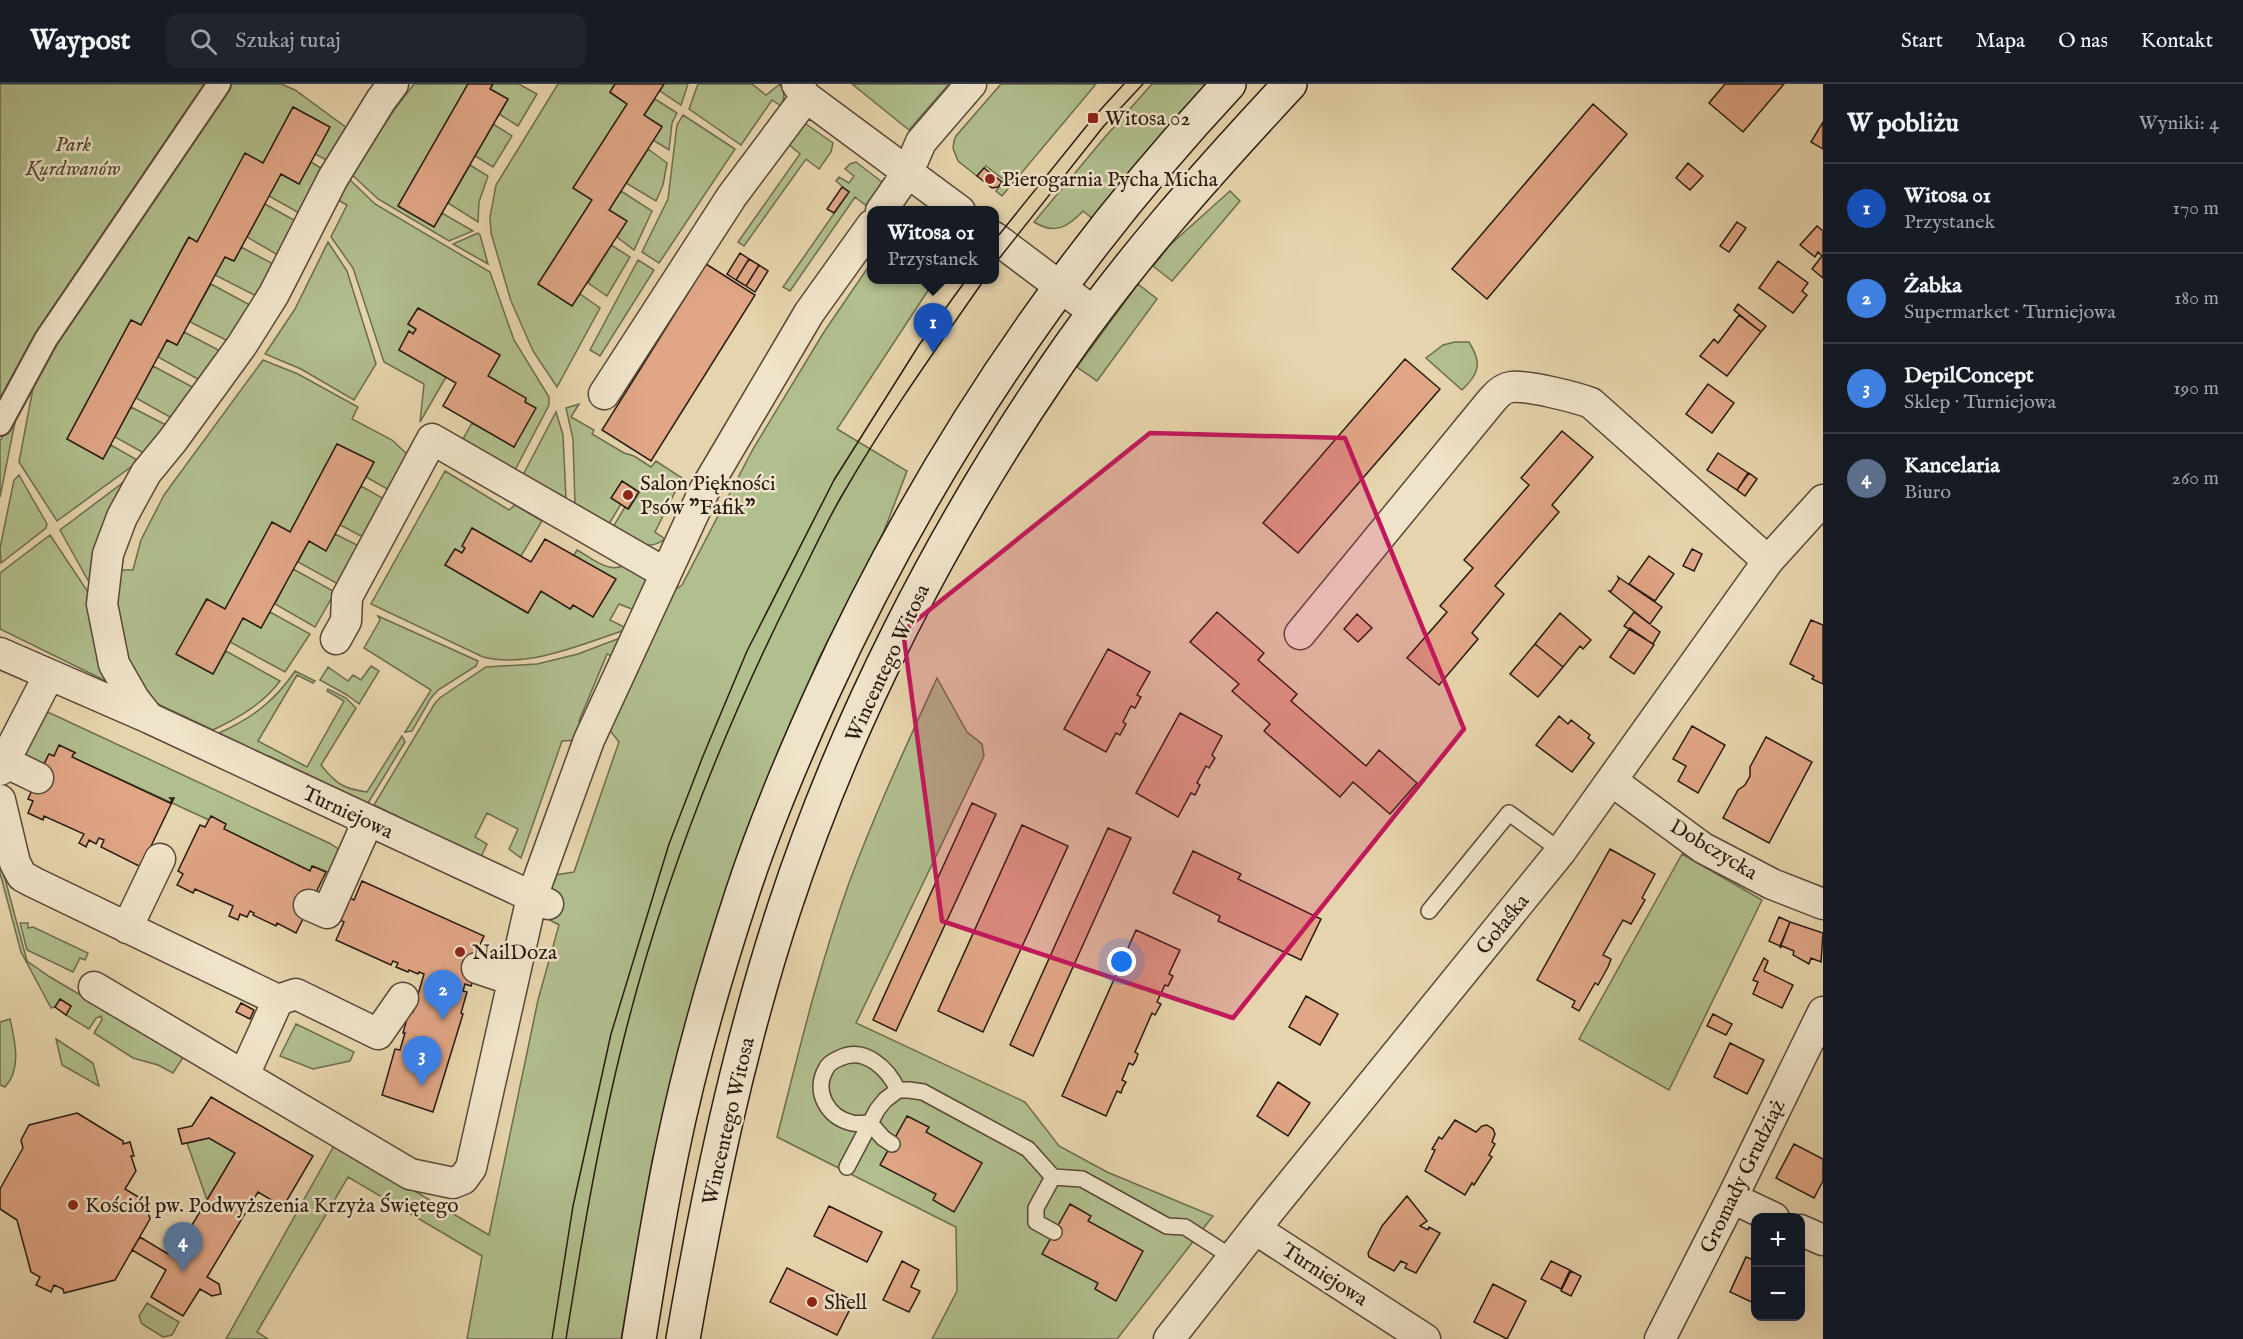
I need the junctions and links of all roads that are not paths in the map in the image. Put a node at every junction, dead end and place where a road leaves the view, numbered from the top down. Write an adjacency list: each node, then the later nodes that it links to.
1 (219, 84): 15 (street)
2 (393, 84): 23 (street)
3 (971, 84): 7 (street)
4 (1229, 84): 12 (main road, Wincentego Witosa)
5 (1290, 84): 13 (main road, Wincentego Witosa)
6 (801, 90): 7 (street); 14 (street)
7 (908, 172): 8 (street); 9 (street)
8 (884, 206)
9 (955, 206)
10 (867, 232): 18 (street)
11 (999, 241): 12 (street)
12 (1060, 286): 13 (street); 55 (main road, Wincentego Witosa)
13 (1095, 313): 56 (main road, Wincentego Witosa)
14 (604, 394)
15 (0, 424)
16 (1823, 500): 17 (street, Gołaśka)
17 (1768, 561): 19 (street); 26 (street, Gołaśka)
18 (665, 573): 20 (street); 31 (street)
19 (1300, 634)
20 (336, 639)
21 (0, 654): 22 (street, Turniejowa)
22 (49, 675): 23 (street, Turniejowa); 24 (street)
23 (142, 709): 28 (street, Turniejowa)
24 (2, 766): 25 (street)
25 (38, 778)
26 (1612, 781): 29 (street, Gołaśka); 32 (street, Dobczycka)
27 (0, 800): 35 (street)
28 (368, 822): 31 (street, Turniejowa); 33 (street)
29 (1561, 851): 34 (lane); 50 (street, Gołaśka)
30 (159, 859): 35 (street)
31 (540, 900): 37 (street)
32 (1823, 904)
33 (328, 905)
34 (1430, 911)
35 (128, 928): 40 (street)
36 (477, 968): 37 (street)
37 (513, 980): 42 (street)
38 (94, 987): 42 (street)
39 (403, 998): 40 (street)
40 (278, 1000): 42 (street)
41 (1823, 1012): 48 (street, Gromady Grudziąż)
42 (244, 1075)
43 (898, 1090): 44 (lane); 44 (lane); 47 (lane)
44 (870, 1123): 45 (lane); 46 (lane)
45 (892, 1144)
46 (847, 1167)
47 (1053, 1177): 51 (lane); 54 (lane)
48 (1732, 1198): 49 (street); 59 (street, Gromady Grudziąż)
49 (1764, 1213)
50 (1255, 1229): 54 (street, Gołaśka); 58 (street, Turniejowa)
51 (1054, 1232)
52 (1805, 1232): 53 (street)
53 (1823, 1240)
54 (1233, 1258): 57 (street, Gołaśka)
55 (639, 1339)
56 (683, 1339)
57 (1169, 1339)
58 (1425, 1339)
59 (1660, 1339)

